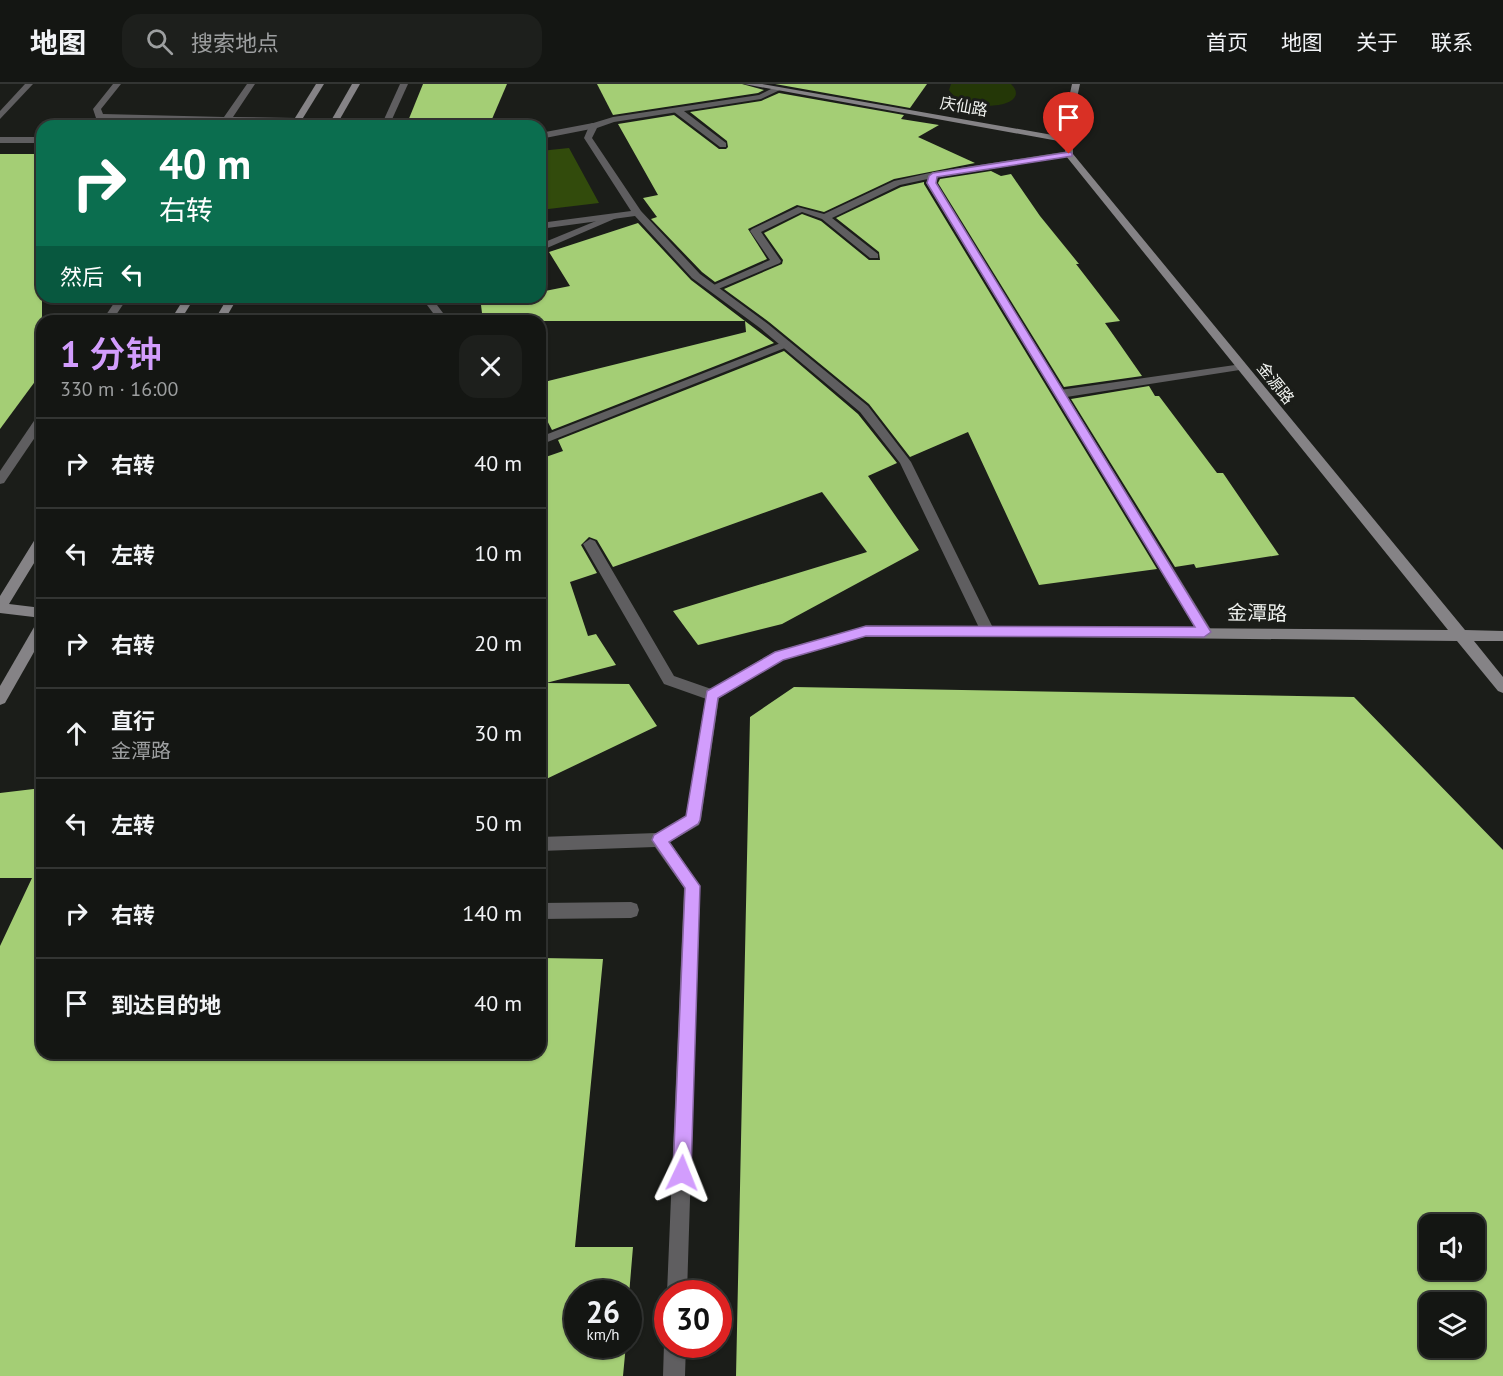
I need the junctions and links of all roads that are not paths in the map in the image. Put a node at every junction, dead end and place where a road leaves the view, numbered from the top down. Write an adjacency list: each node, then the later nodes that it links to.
1 (29, 84): 11 (street)
2 (117, 84): 12 (street)
3 (251, 84): 12 (street)
4 (320, 84): 14 (street)
5 (356, 84): 15 (street)
6 (404, 84): 16 (street)
7 (748, 84): 9 (street, 庆仙路)
8 (1076, 84): 21 (street)
9 (778, 89): 10 (street); 21 (street, 庆仙路)
10 (677, 110): 17 (street); 22 (street)
11 (0, 116)
12 (228, 119): 13 (street)
13 (245, 120)
14 (298, 120)
15 (335, 120)
16 (387, 120)
17 (593, 126): 18 (street); 25 (street)
18 (546, 135)
19 (0, 140): 20 (street)
20 (36, 140)
21 (1069, 140): 23 (street)
22 (723, 145)
23 (1069, 154): 24 (street); 33 (street, 金源路)
24 (933, 176): 27 (street); 34 (street)
25 (637, 213): 26 (street); 31 (street)
26 (616, 216): 28 (street); 29 (street)
27 (825, 217): 30 (street); 31 (street)
28 (546, 225)
29 (546, 245)
30 (874, 256)
31 (712, 288): 32 (street)
32 (786, 344): 36 (street); 42 (street)
33 (1242, 367): 34 (street); 45 (street, 金源路)
34 (1060, 394): 43 (street)
35 (36, 427): 37 (street)
36 (546, 439)
37 (0, 480)
38 (590, 544): 48 (street)
39 (36, 549): 40 (street)
40 (0, 608): 41 (street)
41 (36, 612)
42 (988, 632): 43 (street, 金潭路); 48 (street, 金潭路)
43 (1204, 632): 45 (street, 金潭路)
44 (36, 636): 49 (street)
45 (1461, 636): 46 (street, 金潭路); 47 (street, 金源路)
46 (1503, 636)
47 (1503, 687)
48 (712, 695): 50 (street)
49 (0, 699)
50 (659, 840): 51 (street); 54 (street)
51 (546, 844)
52 (631, 910): 53 (street)
53 (546, 911)
54 (677, 1280)
55 (675, 1358): 56 (street)
56 (674, 1376)

